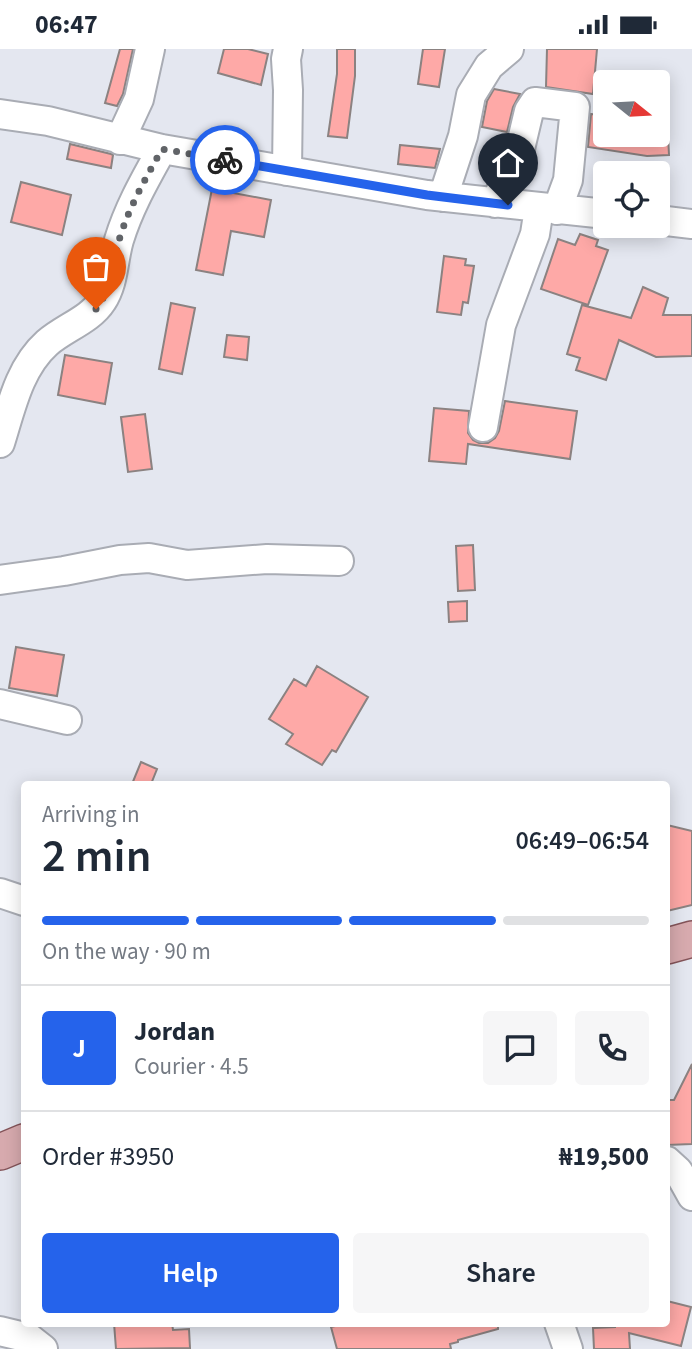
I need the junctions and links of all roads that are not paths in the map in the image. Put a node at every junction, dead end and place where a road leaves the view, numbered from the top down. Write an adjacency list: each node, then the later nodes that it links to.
1 (150, 49): 5 (street)
2 (288, 49): 7 (street)
3 (509, 49): 8 (street)
4 (0, 114): 5 (street)
5 (120, 140): 6 (street)
6 (162, 149): 7 (street); 15 (street)
7 (287, 171): 8 (street)
8 (443, 197): 9 (street)
9 (495, 203): 10 (street); 10 (street)
10 (548, 209): 11 (street); 14 (street)
11 (593, 214)
12 (670, 221): 13 (street)
13 (692, 224)
14 (483, 427)
15 (0, 443)
16 (339, 561): 17 (street)
17 (0, 580)
18 (0, 704): 19 (street)
19 (67, 720)
20 (0, 893): 21 (street)
21 (21, 900)
22 (692, 939): 23 (main road)
23 (670, 945)
24 (21, 1143): 25 (main road)
25 (0, 1152)
26 (670, 1163): 27 (street)
27 (692, 1196)
28 (560, 1327): 31 (street)
29 (0, 1331): 30 (street)
30 (43, 1349)
31 (568, 1349)

